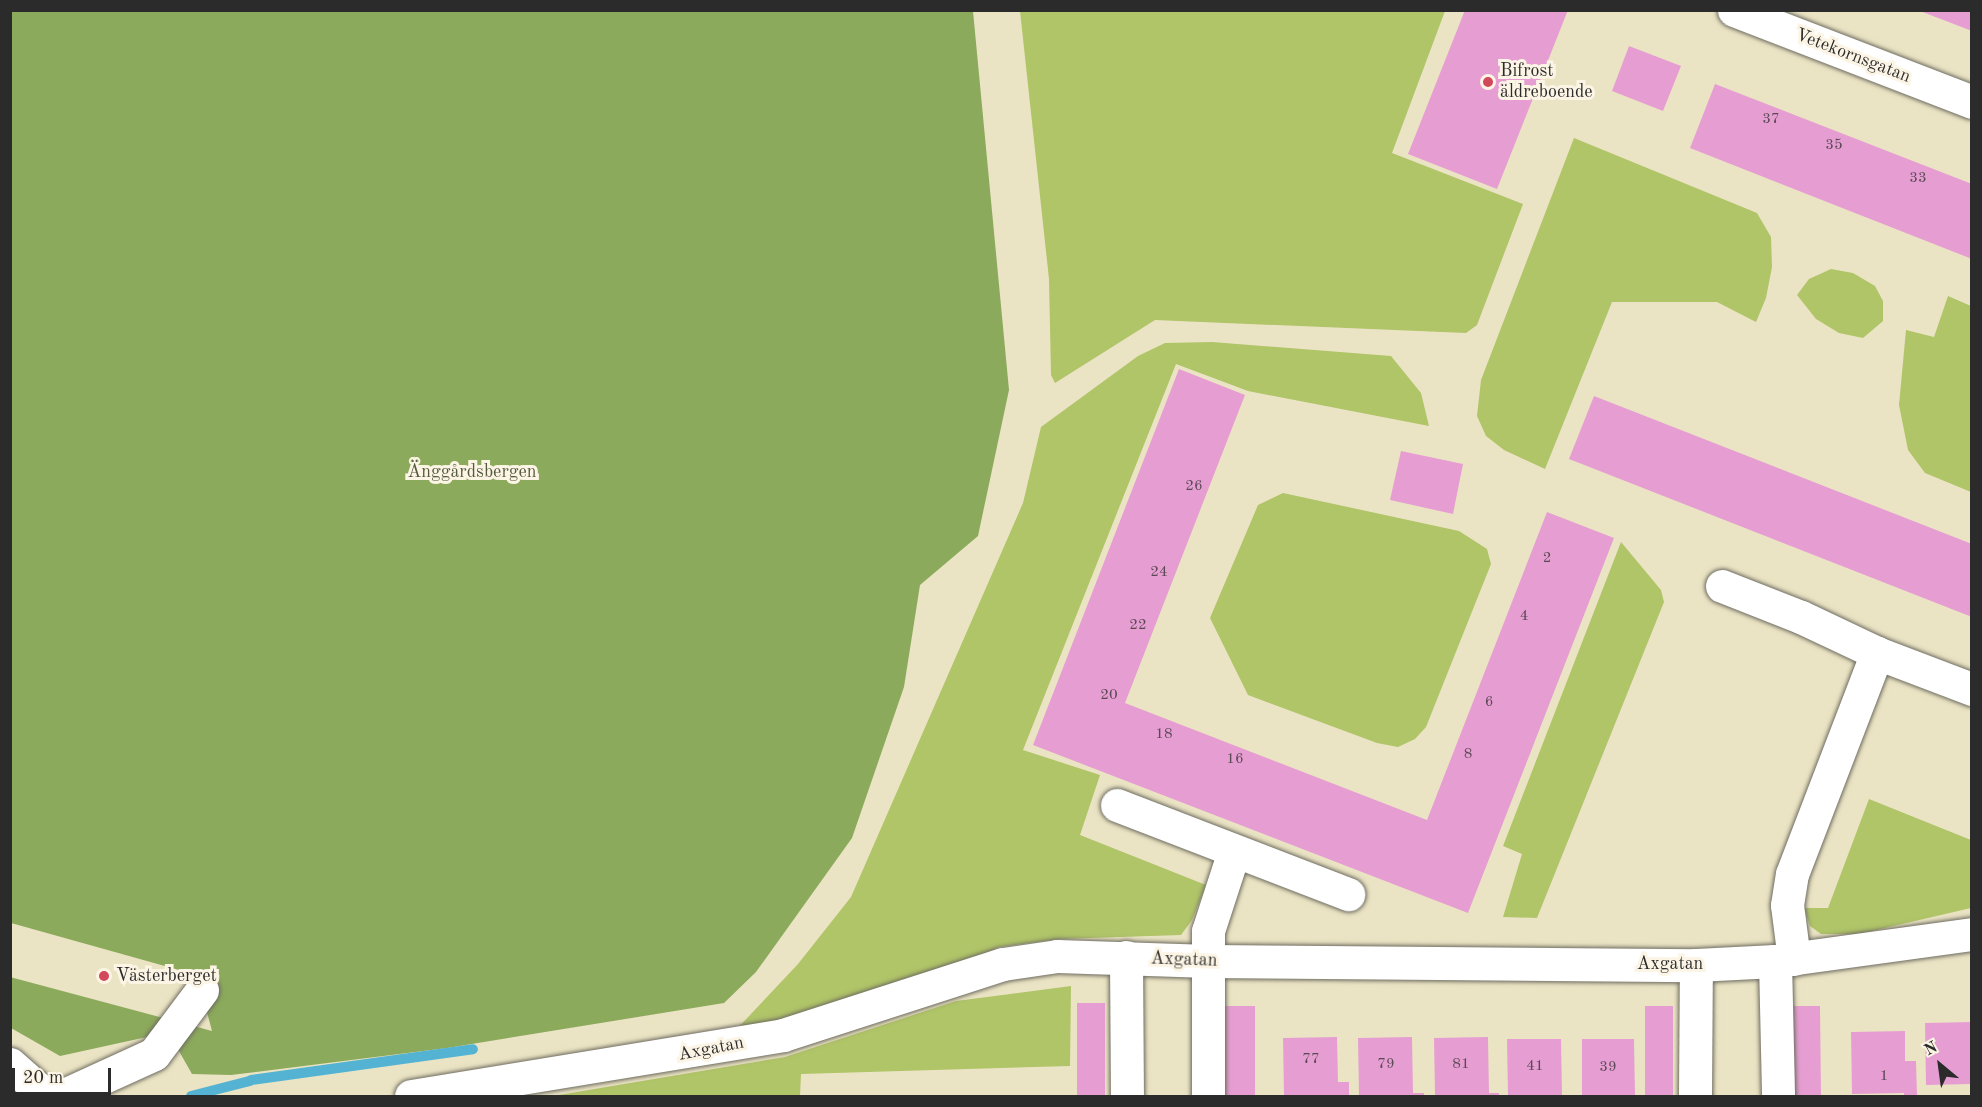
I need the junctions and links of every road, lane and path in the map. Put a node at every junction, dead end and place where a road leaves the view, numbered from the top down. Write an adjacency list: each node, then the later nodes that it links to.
1 (1734, 10): 2 (street, Vetekornsgatan)
2 (1971, 102)
3 (1722, 586): 4 (street)
4 (1877, 654): 5 (street); 11 (street)
5 (1971, 689)
6 (1117, 805): 7 (street)
7 (1234, 851): 8 (street); 12 (street)
8 (1348, 894)
9 (1971, 934): 11 (street, Axgatan)
10 (1126, 957): 12 (street, Axgatan); 18 (street, Axgatan); 19 (street)
11 (1784, 960): 13 (street, Axgatan); 22 (street)
12 (1209, 961): 13 (street, Axgatan); 20 (street)
13 (1696, 965): 21 (street)
14 (202, 990): 17 (street)
15 (10, 1064): 16 (street)
16 (46, 1096)
17 (62, 1096)
18 (411, 1096)
19 (1127, 1096)
20 (1208, 1096)
21 (1695, 1096)
22 (1778, 1096)

